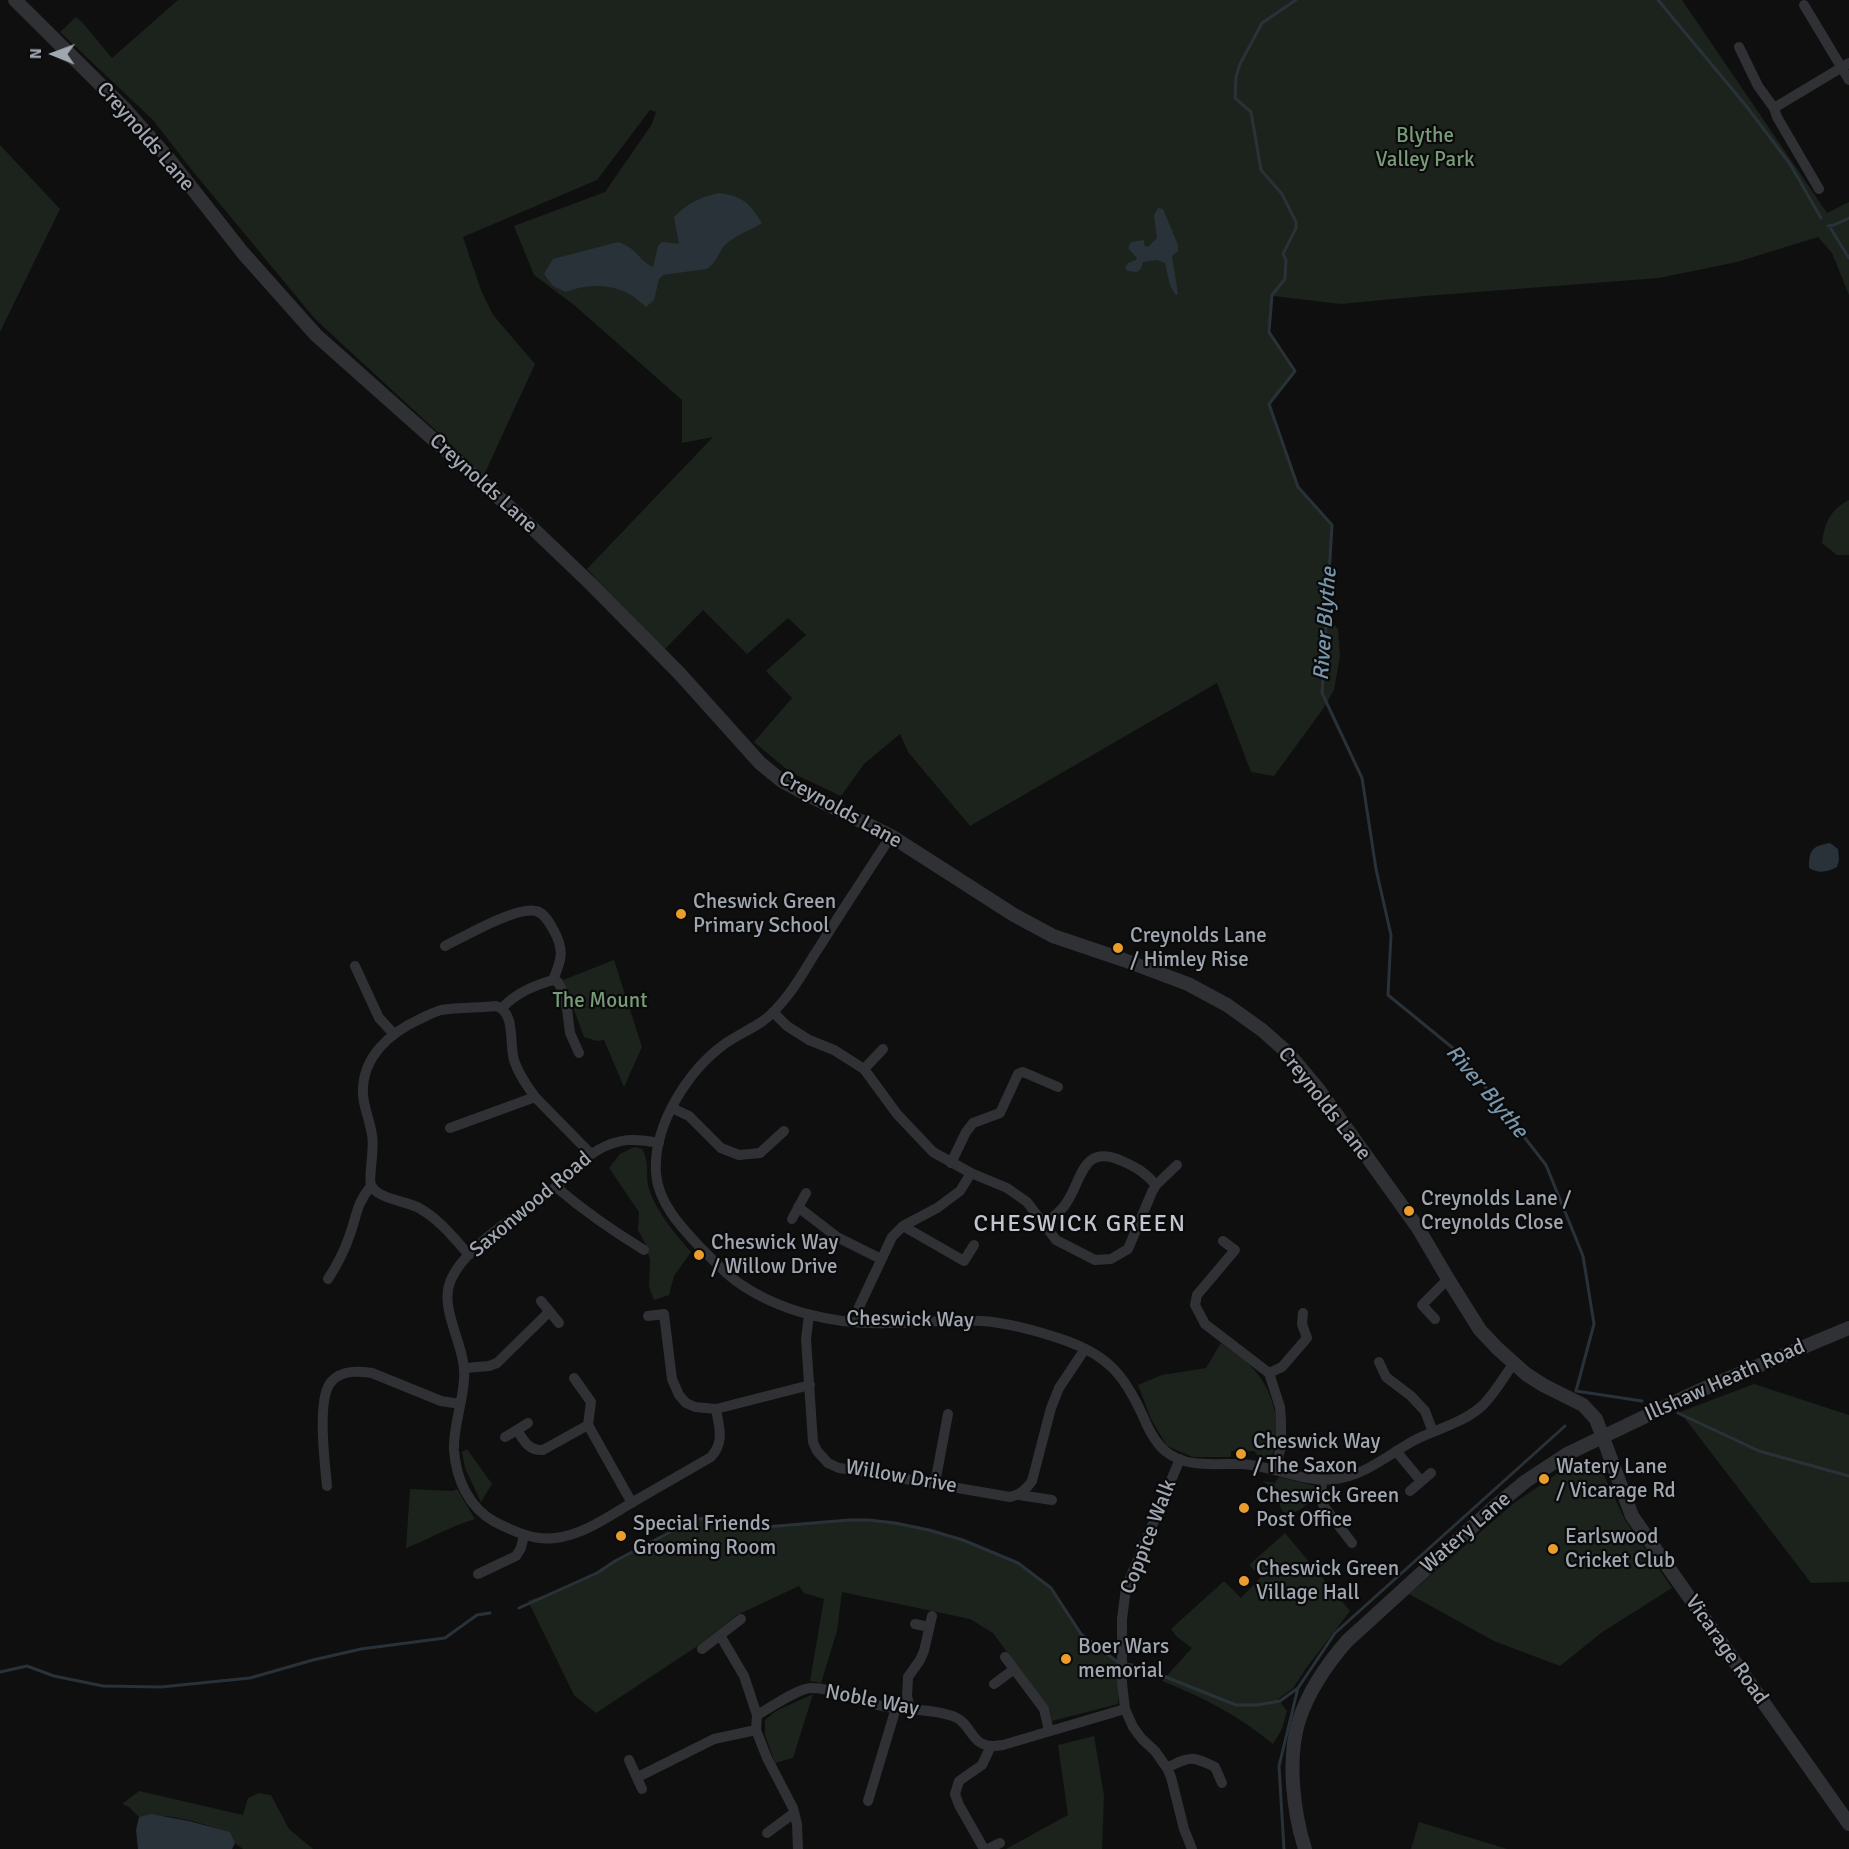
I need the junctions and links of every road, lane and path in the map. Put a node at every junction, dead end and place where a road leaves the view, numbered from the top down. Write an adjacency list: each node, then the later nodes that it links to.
1 (15, 0): 8 (street, Creynolds Lane)
2 (1804, 4): 4 (street)
3 (1739, 47): 6 (street)
4 (1846, 65): 5 (street); 6 (street)
5 (1849, 80)
6 (1774, 108): 7 (street)
7 (1819, 189)
8 (891, 836): 13 (street, Cheswick Way); 42 (street, Creynolds Lane)
9 (445, 946): 11 (street)
10 (355, 966): 14 (street)
11 (553, 980): 12 (street); 16 (street)
12 (502, 1008): 14 (street); 19 (street)
13 (773, 1012): 17 (street); 20 (street, Cheswick Way)
14 (393, 1033): 29 (street)
15 (884, 1049): 17 (street)
16 (579, 1053)
17 (864, 1069): 25 (street)
18 (1058, 1087): 25 (street)
19 (535, 1098): 21 (street); 24 (street)
20 (672, 1108): 22 (street); 23 (street, Cheswick Way)
21 (450, 1128)
22 (784, 1131)
23 (658, 1143): 24 (street, Saxonwood Road); 46 (street, Cheswick Way)
24 (591, 1154): 30 (street, Saxonwood Road)
25 (951, 1163): 27 (street)
26 (1177, 1166): 28 (street)
27 (971, 1173): 34 (street); 35 (street)
28 (1156, 1185): 34 (street); 34 (street)
29 (371, 1186): 39 (street); 41 (street)
30 (556, 1187): 38 (street); 39 (street, Saxonwood Road)
31 (806, 1192): 32 (street)
32 (798, 1207): 33 (street); 40 (street)
33 (792, 1218)
34 (1045, 1224)
35 (903, 1226): 37 (street); 40 (street)
36 (1224, 1240): 56 (street)
37 (974, 1245)
38 (644, 1250)
39 (469, 1255): 55 (street, Saxonwood Road)
40 (881, 1259): 49 (street)
41 (328, 1279)
42 (1448, 1279): 48 (street); 54 (street, Creynolds Lane)
43 (541, 1301): 44 (street)
44 (549, 1312): 50 (street); 55 (street)
45 (1303, 1313): 56 (street)
46 (809, 1315): 49 (street, Cheswick Way); 58 (street, Willow Drive)
47 (648, 1316): 60 (street)
48 (1435, 1318)
49 (859, 1322): 52 (street, Cheswick Way)
50 (560, 1323)
51 (1849, 1329): 66 (street, Illshaw Heath Road)
52 (1085, 1349): 69 (street, Cheswick Way); 77 (street)
53 (1379, 1362): 65 (street)
54 (1513, 1364): 65 (street, Cheswick Way); 66 (street, Creynolds Lane)
55 (465, 1368): 59 (street, Saxonwood Road)
56 (1269, 1373): 70 (street)
57 (574, 1378): 63 (street)
58 (810, 1385): 60 (street); 74 (street, Willow Drive)
59 (460, 1404): 75 (street); 80 (street, Saxonwood Road)
60 (716, 1409): 79 (street, Saxonwood Road)
61 (948, 1414): 74 (street)
62 (528, 1423): 64 (street)
63 (588, 1425): 64 (street); 79 (street)
64 (517, 1430): 67 (street)
65 (1433, 1432): 68 (street, Cheswick Way)
66 (1602, 1436): 104 (street, Vicarage Road); 110 (street, Watery Lane)
67 (505, 1437)
68 (1396, 1451): 72 (street, Cheswick Way); 73 (street)
69 (1180, 1459): 70 (street, Cheswick Way); 92 (street, Coppice Walk)
70 (1275, 1470): 72 (street, Cheswick Way)
71 (1431, 1473): 73 (street)
72 (1322, 1480): 81 (street)
73 (1421, 1481): 76 (street)
74 (935, 1483): 77 (street, Willow Drive)
75 (327, 1486)
76 (1410, 1491)
77 (1018, 1495): 78 (street, Willow Drive)
78 (1052, 1500)
79 (632, 1503): 80 (street, Saxonwood Road)
80 (524, 1535): 82 (street)
81 (1352, 1543)
82 (478, 1574)
83 (741, 1619): 85 (street)
84 (915, 1624): 91 (street)
85 (721, 1637): 86 (street); 93 (street)
86 (702, 1649)
87 (1005, 1657): 88 (street)
88 (1013, 1670): 89 (street); 95 (street)
89 (994, 1684)
90 (896, 1708): 91 (street, Noble Way); 93 (street, Noble Way); 102 (street)
91 (911, 1709): 96 (street, Noble Way)
92 (1125, 1709): 95 (street); 98 (street, Coppice Walk)
93 (758, 1715): 94 (street)
94 (756, 1730): 99 (street); 103 (street)
95 (1049, 1731): 96 (street)
96 (990, 1748): 108 (street)
97 (629, 1760): 99 (street)
98 (1167, 1768): 100 (street); 109 (street, Coppice Walk)
99 (638, 1777): 101 (street)
100 (1222, 1783)
101 (642, 1790)
102 (868, 1801)
103 (795, 1813): 105 (street); 107 (street)
104 (1849, 1824)
105 (767, 1833)
106 (1000, 1843): 108 (street)
107 (798, 1849)
108 (986, 1849)
109 (1192, 1849)
110 (1305, 1849)

